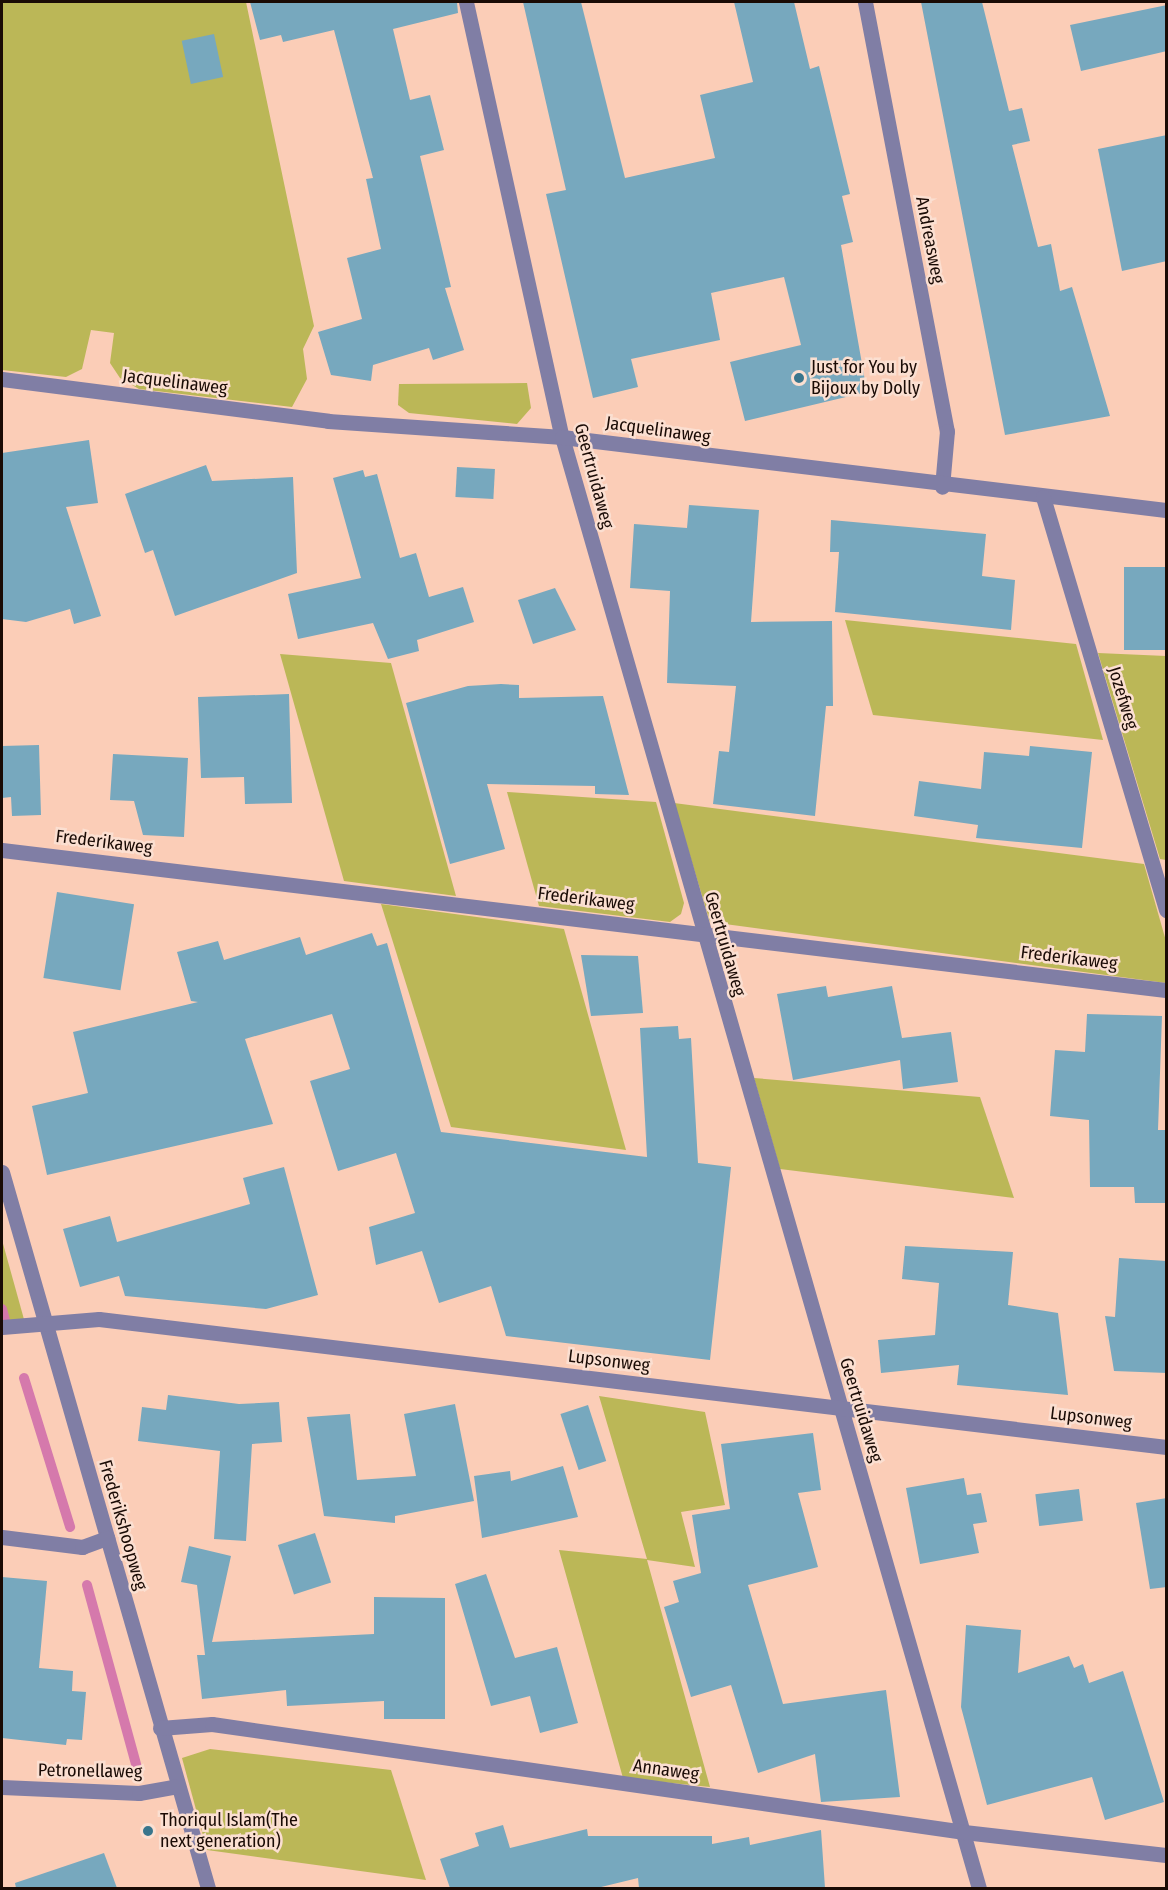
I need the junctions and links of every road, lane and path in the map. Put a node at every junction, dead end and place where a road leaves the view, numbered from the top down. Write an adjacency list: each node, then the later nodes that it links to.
1 (466, 2): 4 (street, Geertruidaweg)
2 (865, 2): 5 (street, Andreasweg)
3 (2, 379): 4 (street, Jacquelinaweg)
4 (562, 437): 5 (street, Jacquelinaweg); 10 (street, Geertruidaweg)
5 (942, 487): 6 (street, Jacquelinaweg)
6 (1043, 497): 7 (street, Jacquelinaweg); 9 (street, Jozefweg)
7 (1167, 510)
8 (2, 850): 10 (street, Frederikaweg)
9 (1167, 910)
10 (702, 933): 11 (street, Frederikaweg); 15 (street, Geertruidaweg)
11 (1167, 990)
12 (2, 1172): 13 (street, Frederikshoopweg)
13 (46, 1324): 14 (street, Lupsonweg); 15 (street, Lupsonweg); 18 (street, Frederikshoopweg)
14 (2, 1327)
15 (839, 1408): 16 (street, Lupsonweg); 22 (street, Geertruidaweg)
16 (1167, 1446)
17 (2, 1537): 18 (street)
18 (107, 1538): 19 (street, Frederikshoopweg)
19 (160, 1728): 20 (street, Frederikshoopweg); 22 (street, Annaweg)
20 (177, 1786): 21 (street, Petronellaweg); 24 (street, Frederikshoopweg)
21 (2, 1787)
22 (964, 1832): 23 (street, Annaweg); 25 (street, Geertruidaweg)
23 (1167, 1855)
24 (208, 1888)
25 (979, 1888)

